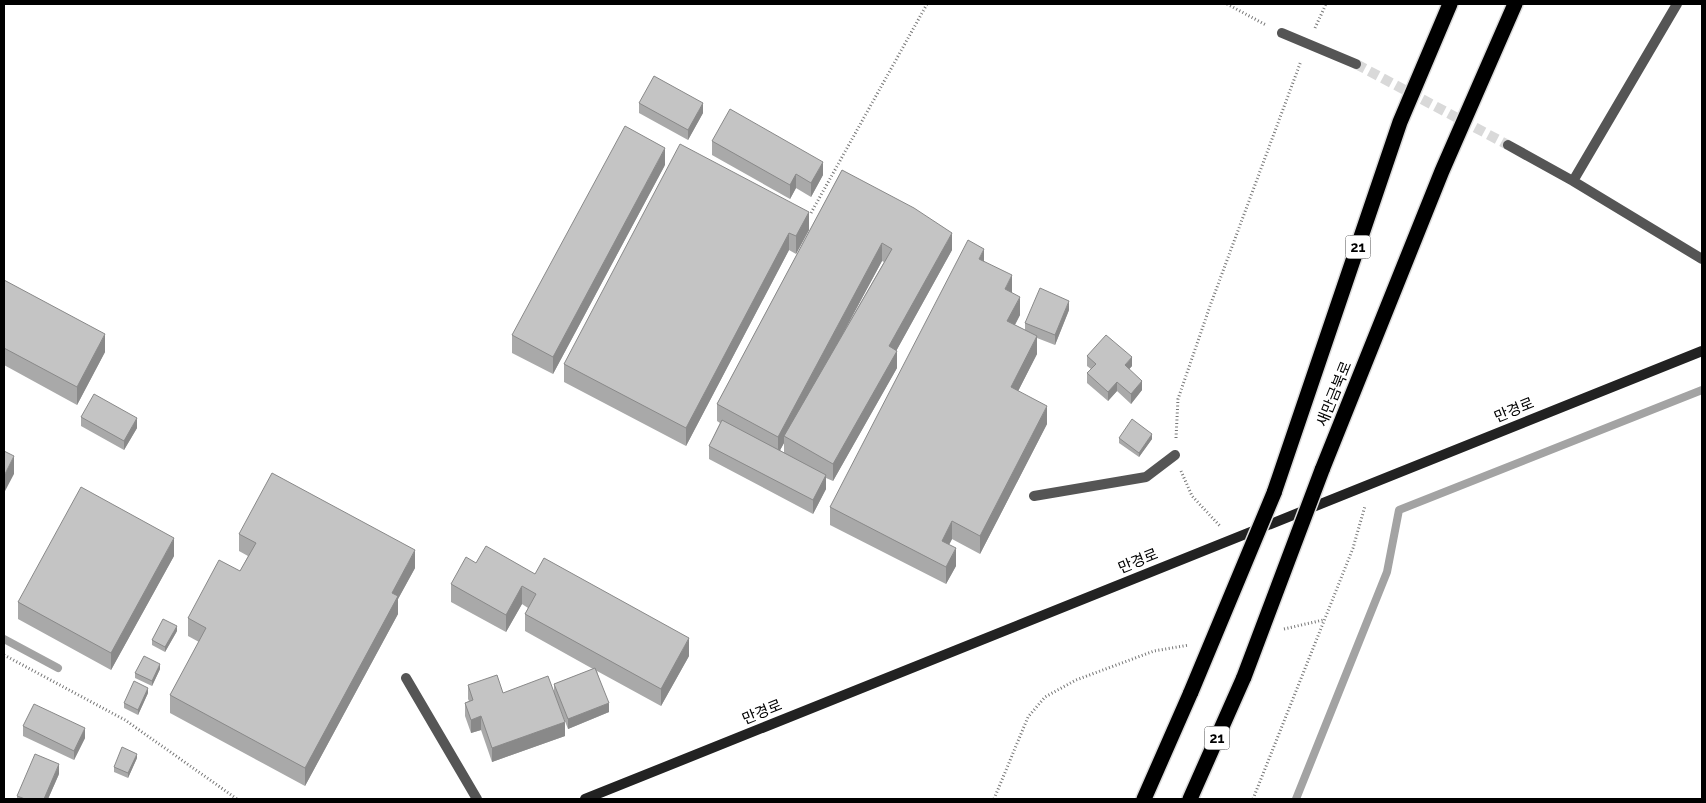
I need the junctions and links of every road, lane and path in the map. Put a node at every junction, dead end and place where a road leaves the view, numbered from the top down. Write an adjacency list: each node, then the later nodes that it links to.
1 (928, 4): 12 (path)
2 (1226, 4): 7 (path)
3 (1326, 4): 8 (path)
4 (1450, 4): 28 (highway, 새만금북로 / 21, bridge)
5 (1515, 4): 29 (highway, 새만금북로 / 21, bridge)
6 (1677, 4): 11 (street)
7 (1282, 33): 8 (street)
8 (1308, 44): 9 (street); 15 (path)
9 (1356, 64)
10 (1508, 145): 11 (street)
11 (1573, 180): 13 (street)
12 (811, 213)
13 (1702, 259)
14 (1702, 351): 16 (main road, 만경로)
15 (1175, 455): 17 (street); 18 (path)
16 (1372, 483): 18 (main road, 만경로); 19 (path)
17 (1034, 496)
18 (1233, 539): 26 (main road, 만경로)
19 (1324, 620): 20 (path); 30 (path)
20 (1280, 630)
21 (1192, 644): 27 (path)
22 (4, 655): 24 (path)
23 (406, 678): 25 (street)
24 (237, 799)
25 (477, 799)
26 (585, 799)
27 (994, 799)
28 (1144, 799)
29 (1190, 799)
30 (1253, 799)

